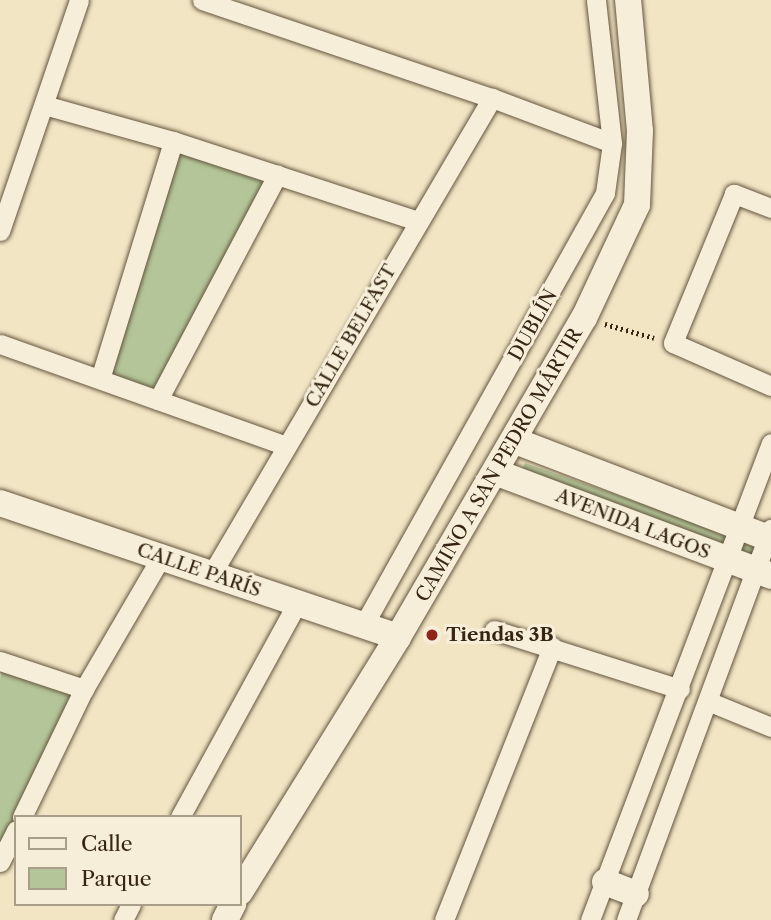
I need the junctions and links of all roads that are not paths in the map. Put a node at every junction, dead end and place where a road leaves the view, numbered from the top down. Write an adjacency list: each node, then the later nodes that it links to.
1 (79, 0): 6 (street)
2 (202, 0): 5 (street)
3 (596, 0): 8 (street, DUBLÍN)
4 (628, 0): 17 (street, CAMINO A SAN PEDRO MÁRTIR)
5 (492, 98): 8 (street); 11 (street, CALLE BELFAST)
6 (44, 105): 7 (street); 12 (street)
7 (173, 141): 9 (street); 14 (street)
8 (612, 143): 29 (street, DUBLÍN)
9 (277, 175): 11 (street); 16 (street)
10 (771, 208): 15 (street)
11 (418, 221): 19 (street, CALLE BELFAST)
12 (0, 231)
13 (0, 344): 14 (street)
14 (100, 379): 16 (street)
15 (771, 386)
16 (158, 400): 19 (street)
17 (513, 440): 20 (street, CAMINO A SAN PEDRO MÁRTIR); 22 (street, AVENIDA LAGOS)
18 (771, 443): 22 (street)
19 (286, 446): 27 (street, CALLE BELFAST)
20 (495, 472): 25 (street, AVENIDA LAGOS); 31 (street, CAMINO A SAN PEDRO MÁRTIR)
21 (0, 503): 24 (street, CALLE PARÍS)
22 (739, 526): 23 (street, AVENIDA LAGOS); 25 (street)
23 (770, 535): 26 (street)
24 (161, 557): 27 (street, CALLE PARÍS); 35 (street)
25 (726, 559): 26 (street, AVENIDA LAGOS); 34 (street)
26 (763, 573): 36 (street)
27 (211, 575): 28 (street, CALLE PARÍS)
28 (297, 603): 29 (street, CALLE PARÍS); 39 (street)
29 (363, 626): 31 (street, CALLE PARÍS)
30 (494, 630): 32 (street)
31 (398, 637): 43 (street, CAMINO A SAN PEDRO MÁRTIR)
32 (552, 647): 34 (street); 45 (street)
33 (2, 667): 35 (street)
34 (680, 689): 42 (street)
35 (84, 690): 38 (street)
36 (710, 702): 37 (street); 44 (street)
37 (771, 727)
38 (23, 815)
39 (181, 815)
40 (14, 834): 41 (street)
41 (0, 862)
42 (605, 882): 44 (street); 46 (street)
43 (242, 889)
44 (636, 894): 47 (street)
45 (444, 920)
46 (590, 920)
47 (626, 920)

